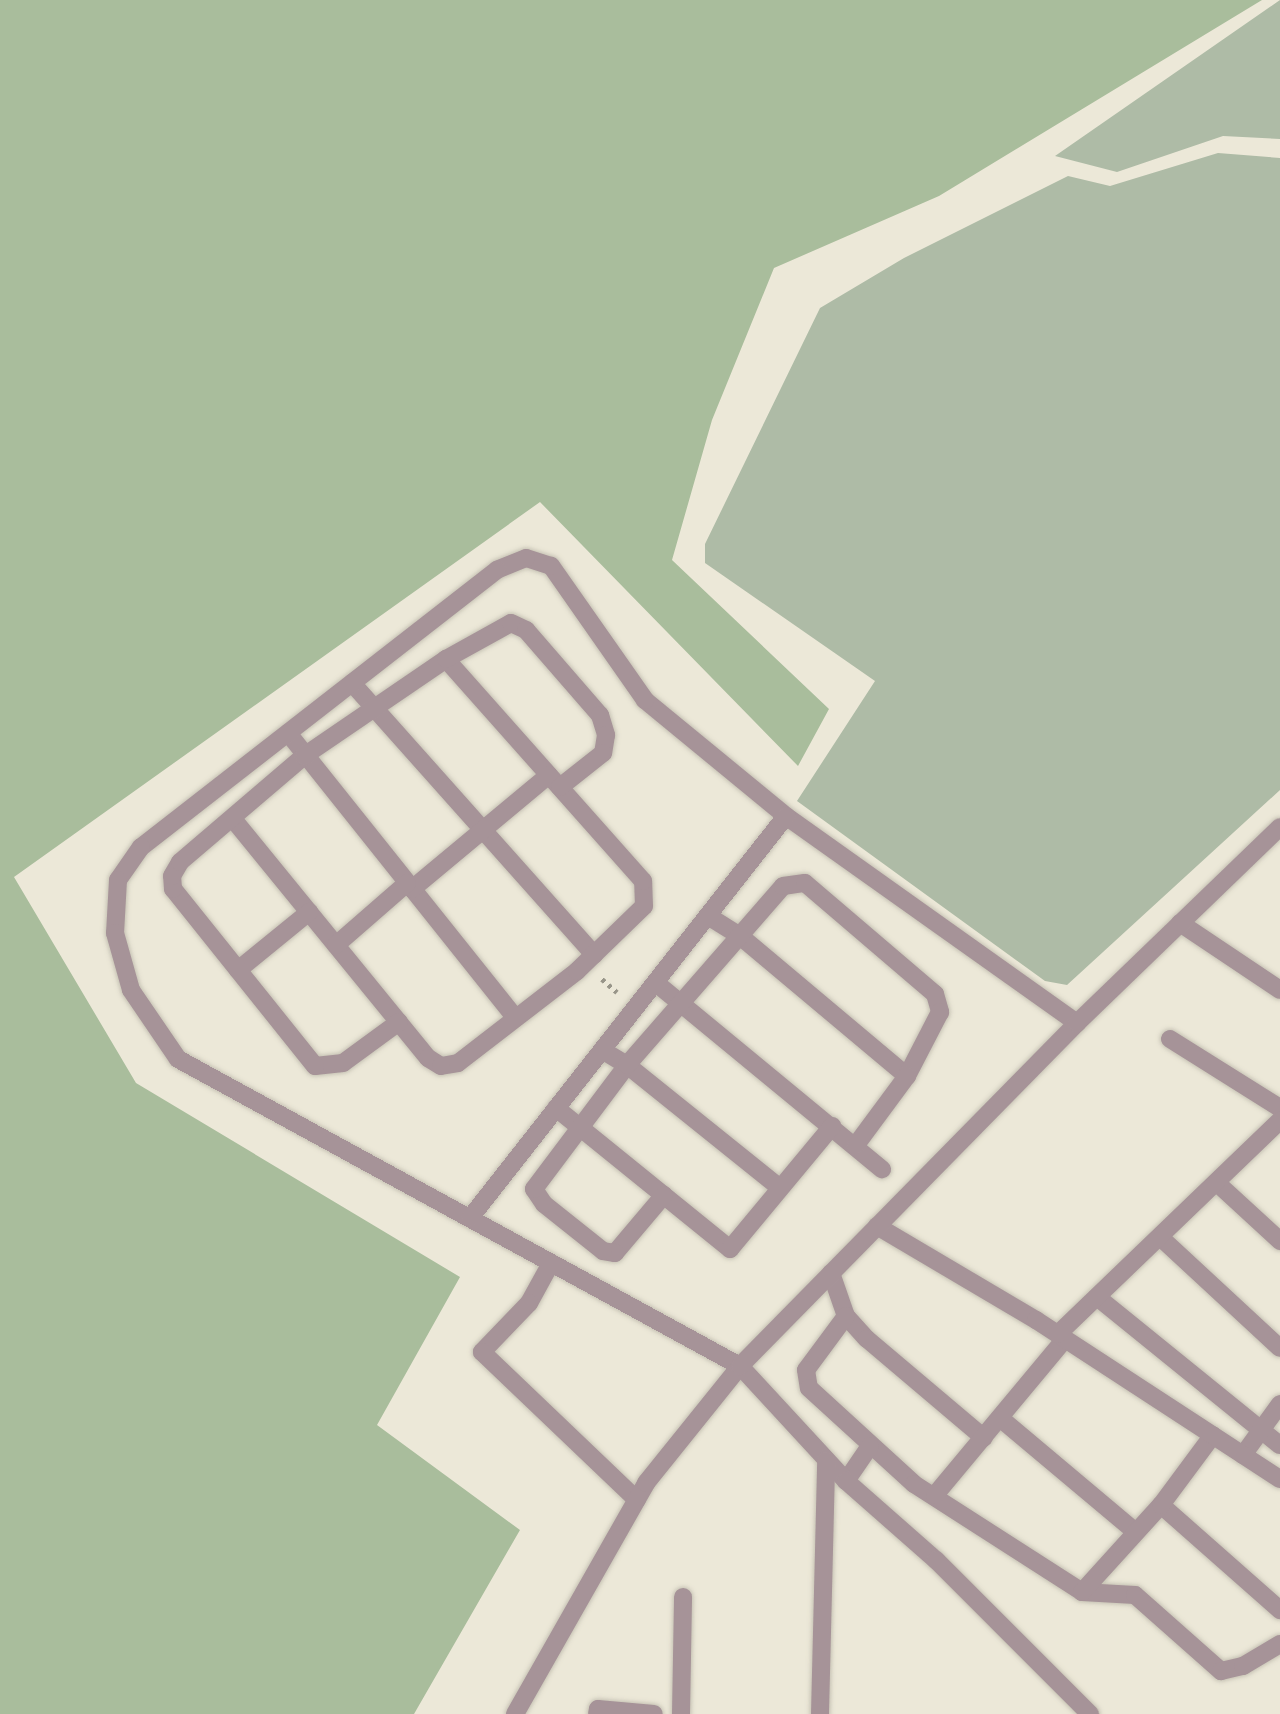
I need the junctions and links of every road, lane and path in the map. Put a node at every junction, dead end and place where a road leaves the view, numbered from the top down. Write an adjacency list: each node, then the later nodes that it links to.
1 (446, 659): 3 (street); 6 (street); 6 (street)
2 (352, 683): 3 (street); 4 (street); 7 (street)
3 (371, 708): 5 (street); 10 (street)
4 (288, 733): 5 (street); 40 (street)
5 (304, 756): 8 (street); 11 (street)
6 (555, 781): 10 (street); 17 (street)
7 (786, 816): 13 (street); 25 (street)
8 (233, 819): 12 (street); 18 (street)
9 (1280, 827): 14 (street)
10 (484, 829): 11 (street); 17 (street)
11 (410, 886): 16 (street); 23 (street)
12 (309, 912): 16 (street); 18 (street)
13 (708, 916): 15 (street); 19 (street)
14 (1180, 923): 20 (street); 25 (street)
15 (740, 936): 21 (street); 29 (street); 29 (street)
16 (336, 945): 24 (street)
17 (589, 960): 22 (path); 23 (street)
18 (238, 970): 24 (street)
19 (656, 983): 21 (street); 22 (street)
20 (1280, 990)
21 (680, 1004): 28 (street); 33 (street)
22 (636, 1009): 27 (street)
23 (514, 1016): 24 (street)
24 (399, 1022)
25 (1076, 1023): 41 (street)
26 (1170, 1039): 31 (street)
27 (602, 1050): 28 (street); 30 (street)
28 (627, 1065): 34 (street); 38 (street)
29 (907, 1076): 35 (street)
30 (556, 1108): 34 (street); 40 (street)
31 (1280, 1108)
32 (1280, 1120): 37 (street)
33 (832, 1126): 35 (street); 38 (street)
34 (579, 1127): 39 (street); 39 (street)
35 (856, 1145): 36 (street)
36 (882, 1169)
37 (1217, 1183): 42 (street); 43 (street)
38 (780, 1188): 39 (street)
39 (664, 1195)
40 (470, 1218): 44 (street)
41 (877, 1226): 45 (street); 48 (street)
42 (1160, 1237): 46 (street); 49 (street)
43 (1280, 1241)
44 (551, 1262): 50 (street); 63 (street)
45 (831, 1273): 47 (street); 50 (street)
46 (1097, 1297): 48 (street); 53 (street)
47 (846, 1316): 55 (street); 57 (street)
48 (1062, 1336): 52 (street); 54 (street)
49 (1280, 1348)
50 (740, 1366): 59 (street); 63 (street)
51 (1280, 1404): 53 (street)
52 (1000, 1418): 55 (street); 65 (street)
53 (1260, 1430): 56 (street); 58 (street)
54 (1213, 1435): 58 (street); 64 (street)
55 (984, 1438): 62 (street)
56 (1280, 1445)
57 (870, 1446): 61 (street); 62 (street)
58 (1243, 1455): 60 (street)
59 (827, 1460): 61 (street); 74 (street)
60 (1280, 1479)
61 (846, 1481): 75 (street)
62 (935, 1495): 66 (street)
63 (637, 1500): 70 (street)
64 (1161, 1505): 65 (street); 68 (street)
65 (1136, 1532): 66 (street)
66 (1082, 1592): 69 (street)
67 (683, 1597): 73 (street)
68 (1280, 1610)
69 (1280, 1644)
70 (515, 1714)
71 (597, 1714): 72 (street)
72 (654, 1714)
73 (681, 1714)
74 (820, 1714)
75 (1090, 1714)

